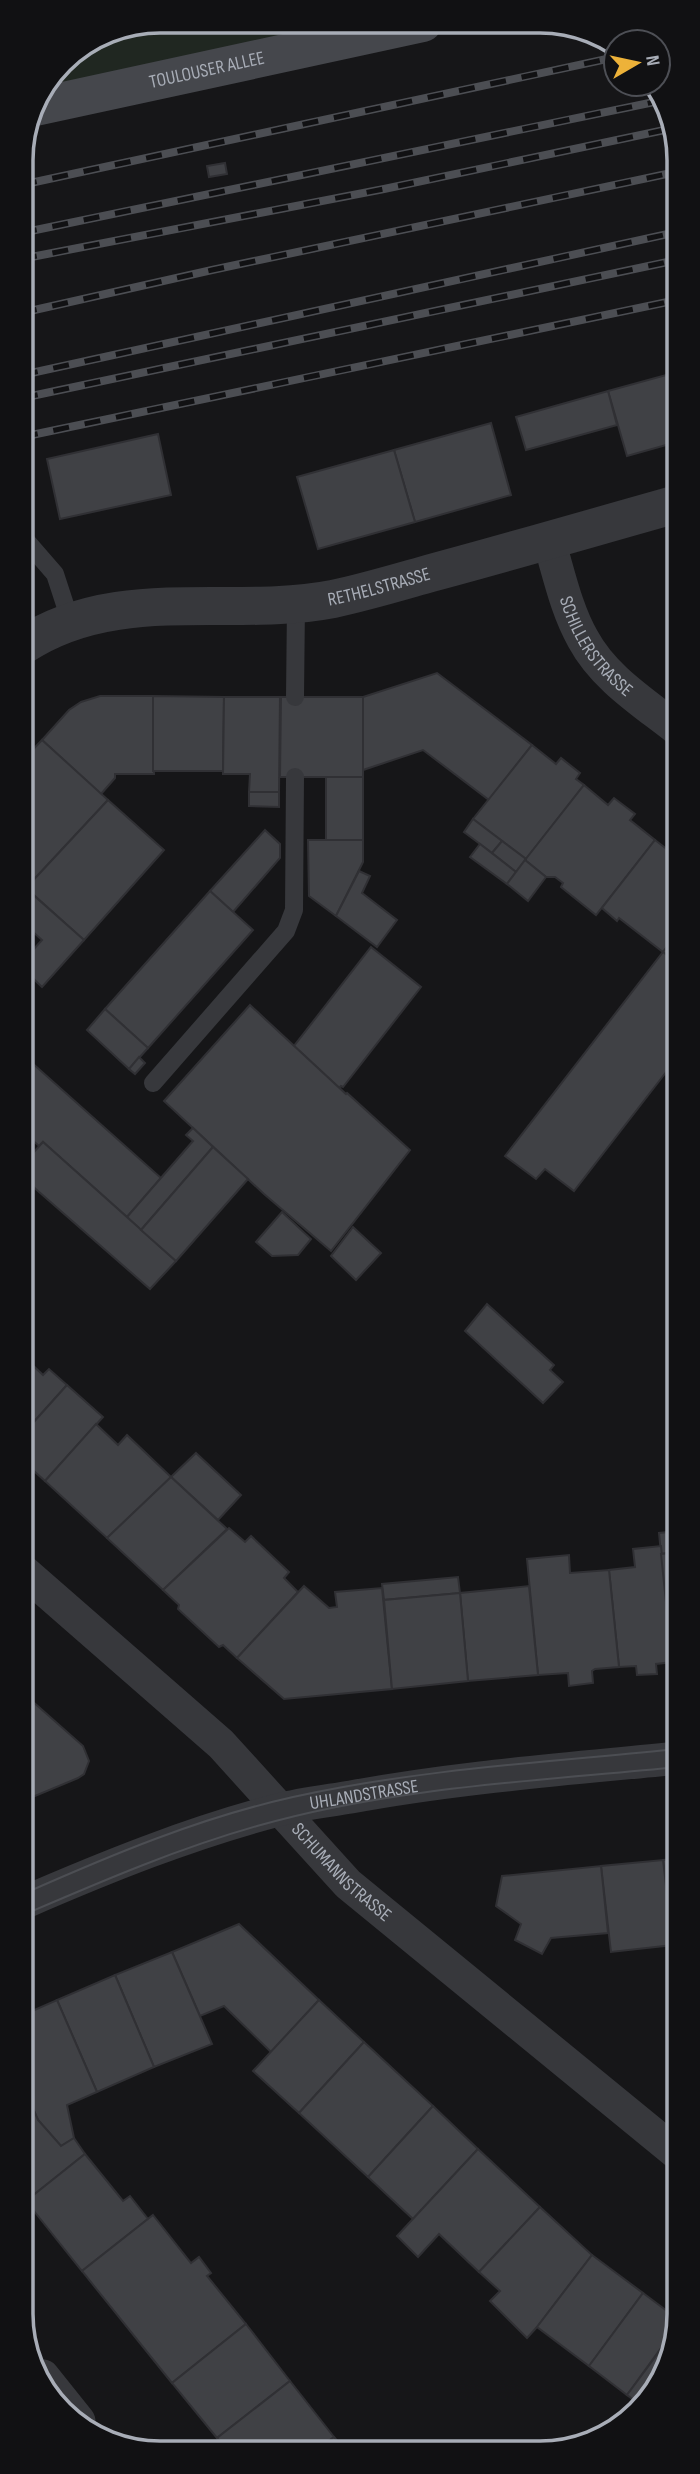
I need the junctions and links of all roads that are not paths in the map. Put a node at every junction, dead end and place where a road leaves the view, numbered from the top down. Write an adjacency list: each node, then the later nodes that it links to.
1 (377, 33): 2 (main road, TOULOUSER ALLEE)
2 (46, 105)
3 (667, 507): 4 (street, RETHELSTRASSE)
4 (549, 541): 6 (street, RETHELSTRASSE); 10 (street, SCHILLERSTRASSE)
5 (34, 550): 7 (lane)
6 (296, 604): 7 (street, RETHELSTRASSE); 9 (lane)
7 (71, 623): 8 (street, RETHELSTRASSE)
8 (34, 640)
9 (295, 697)
10 (667, 721)
11 (295, 777): 12 (lane)
12 (153, 1083)
13 (33, 1580): 15 (street, SCHUMANNSTRASSE)
14 (666, 1759): 15 (street, UHLANDSTRASSE)
15 (279, 1810): 16 (street, UHLANDSTRASSE); 17 (street, SCHUMANNSTRASSE)
16 (33, 1899)
17 (666, 2145)

